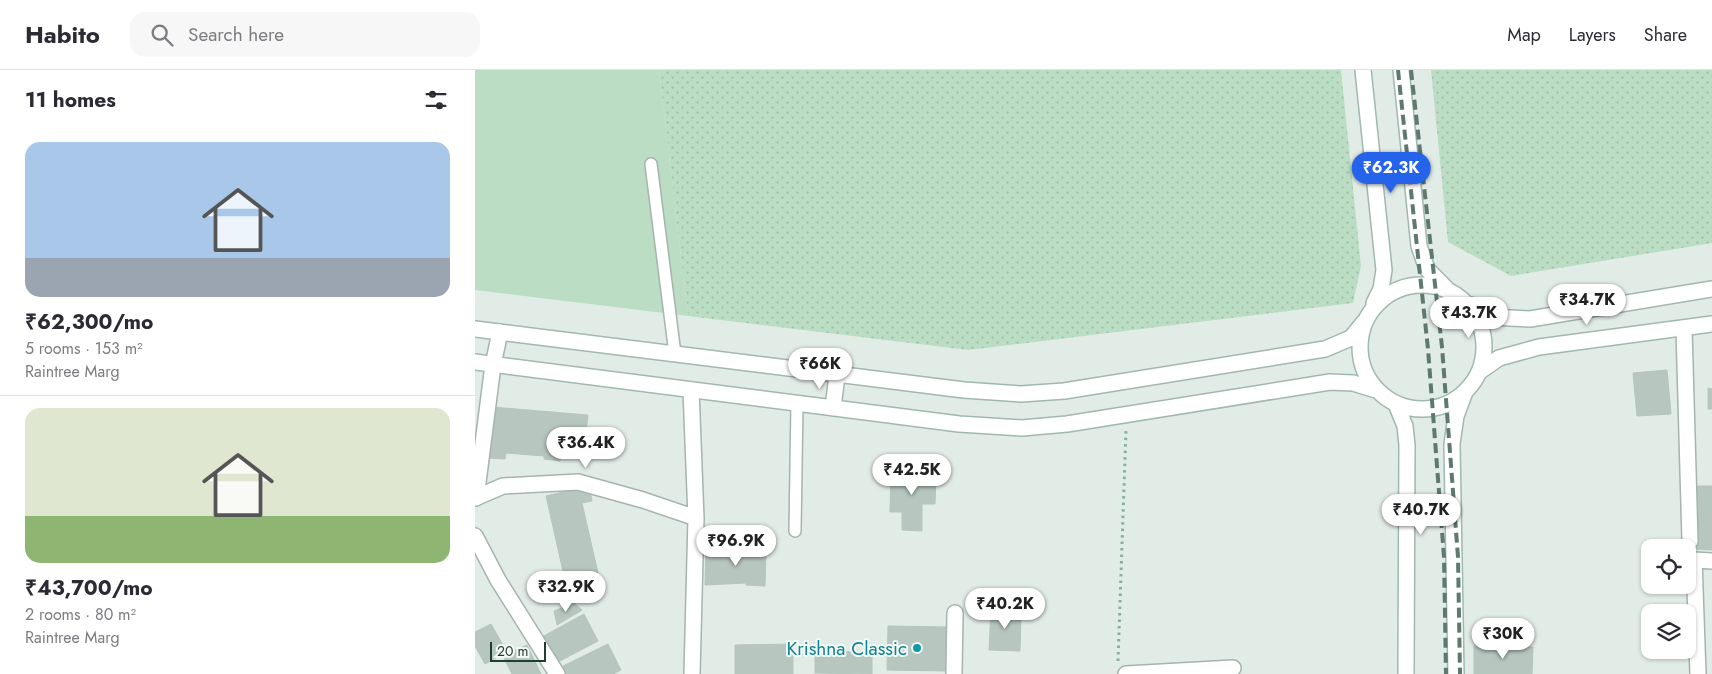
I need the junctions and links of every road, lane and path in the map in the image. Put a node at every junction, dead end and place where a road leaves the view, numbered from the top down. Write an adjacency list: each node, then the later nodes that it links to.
1 (1363, 70): 6 (street)
2 (1401, 70): 5 (street)
3 (651, 164): 11 (lane)
4 (1712, 289): 5 (street)
5 (1453, 293): 6 (street); 14 (street)
6 (1367, 316): 15 (street); 17 (street)
7 (1712, 324): 9 (street)
8 (475, 329): 10 (street)
9 (1684, 329): 14 (street); 27 (street)
10 (500, 332): 11 (street); 13 (street)
11 (675, 354): 15 (street)
12 (475, 362): 13 (street)
13 (493, 365): 16 (street); 23 (street)
14 (1479, 372): 18 (street)
15 (837, 375): 21 (street)
16 (691, 390): 19 (street); 24 (street)
17 (1376, 390): 20 (street); 22 (street)
18 (1465, 392): 20 (street); 36 (street)
19 (797, 403): 21 (street); 25 (lane)
20 (1396, 404): 35 (street)
21 (833, 408): 22 (street)
22 (1127, 416): 31 (path)
23 (475, 498): 24 (street)
24 (696, 518): 33 (street)
25 (795, 531)
26 (475, 536): 32 (street)
27 (1689, 539)
28 (1712, 561): 37 (street)
29 (955, 613): 34 (street)
30 (1233, 668): 31 (street)
31 (1122, 669)
32 (557, 674)
33 (692, 674)
34 (954, 674)
35 (1406, 674)
36 (1456, 674)
37 (1698, 674)

